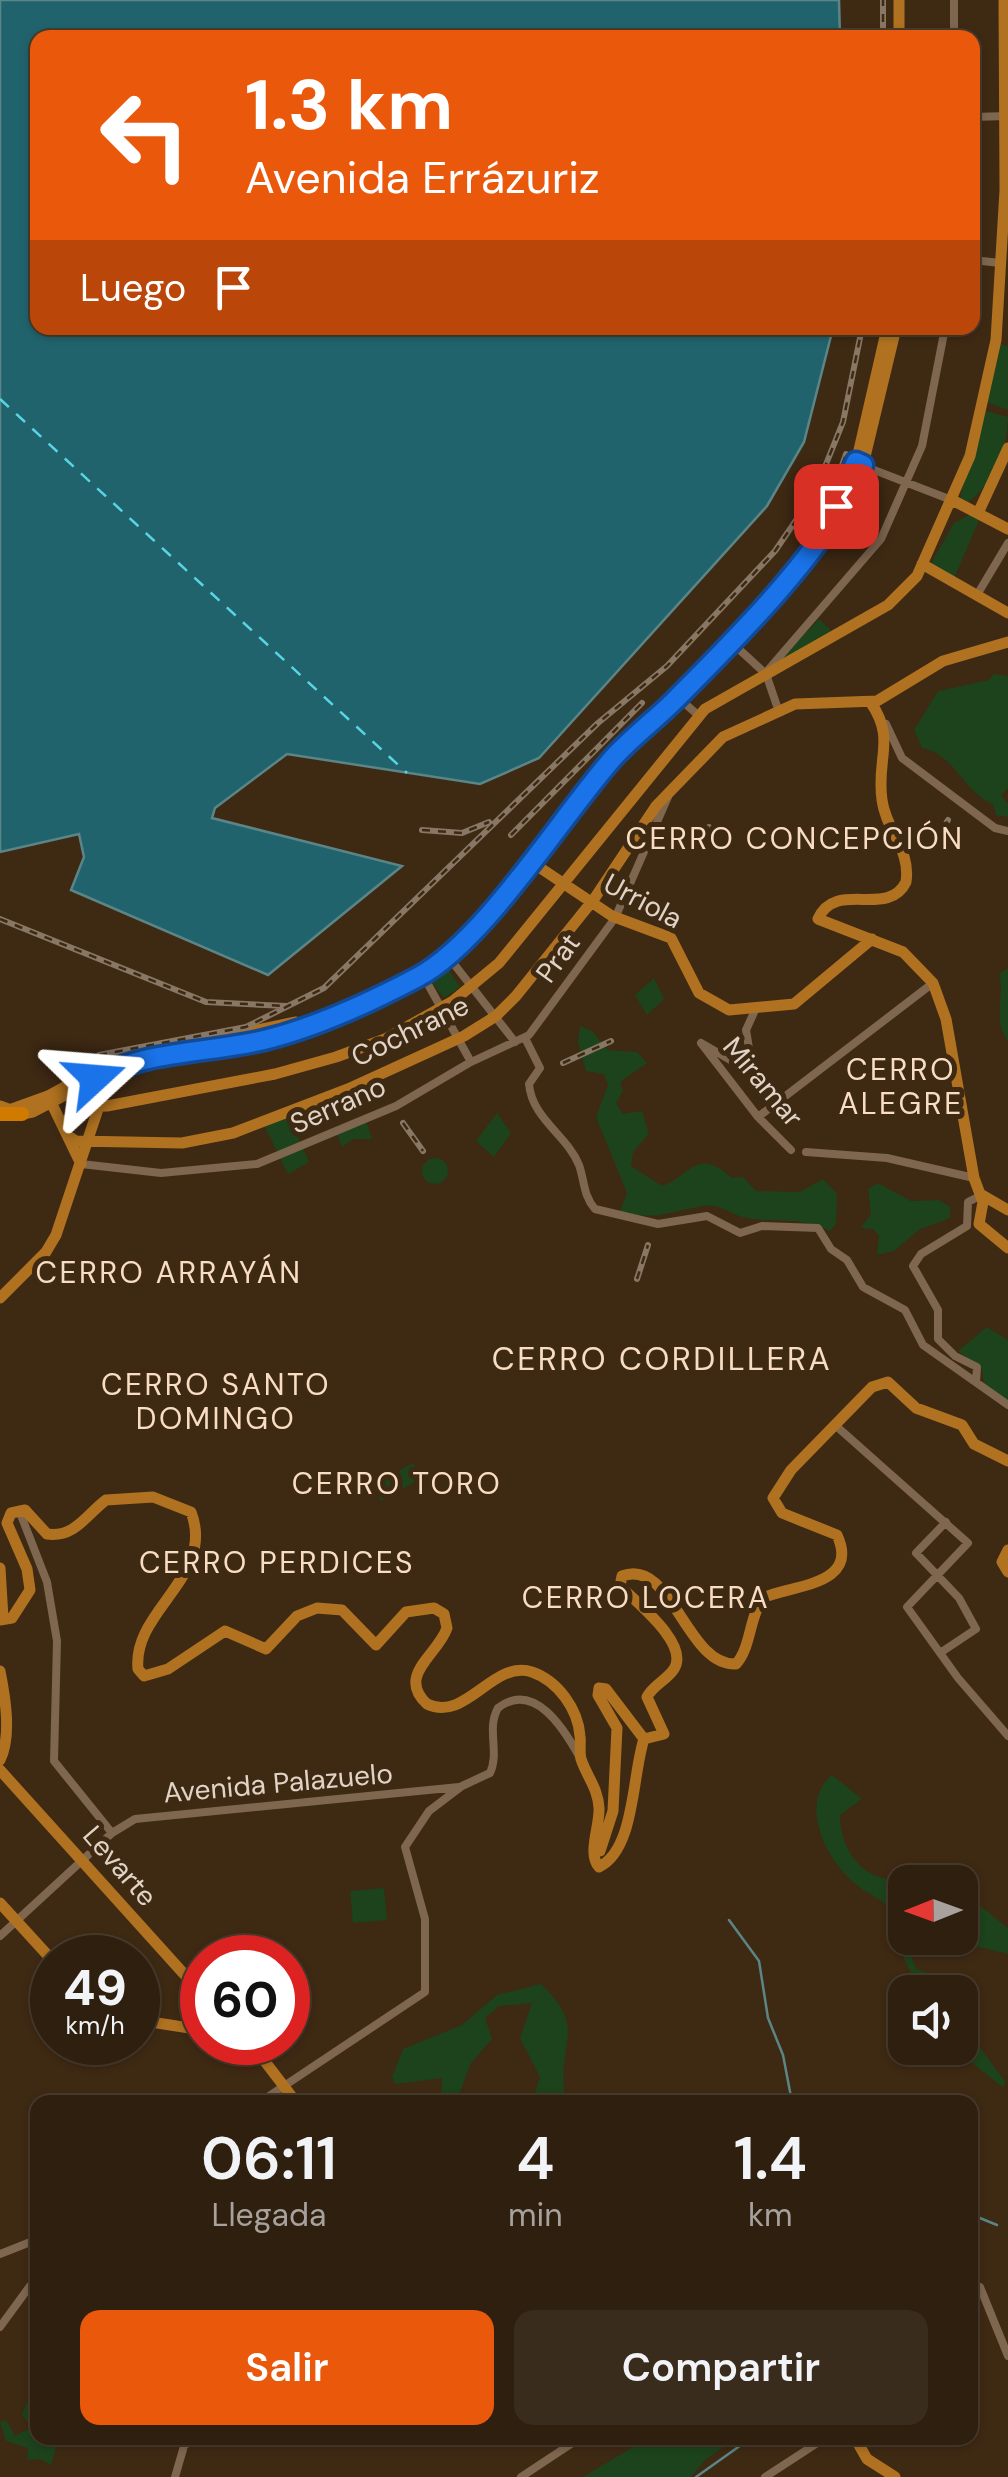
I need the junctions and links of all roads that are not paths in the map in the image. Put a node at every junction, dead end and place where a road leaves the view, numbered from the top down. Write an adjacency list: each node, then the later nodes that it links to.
1 (903, 0): 4 (main road)
2 (954, 0): 5 (street)
3 (1004, 0): 6 (main road)
4 (903, 30)
5 (954, 30)
6 (1006, 116): 7 (street); 8 (main road)
7 (980, 118)
8 (1004, 264): 15 (main road)
9 (885, 335): 13 (main road)
10 (894, 335): 13 (main road)
11 (944, 335): 14 (street)
12 (1008, 448): 16 (main road)
13 (859, 464): 14 (street); 23 (main road); 26 (main road)
14 (908, 484): 15 (street); 25 (street)
15 (954, 500): 16 (main road); 17 (main road)
16 (975, 510): 17 (main road); 18 (main road)
17 (941, 526): 20 (main road)
18 (1008, 529)
19 (1008, 543): 21 (street)
20 (922, 564): 21 (main road); 25 (main road)
21 (978, 595): 22 (main road)
22 (1008, 613)
23 (730, 642): 25 (street); 26 (main road)
24 (1008, 642): 27 (main road)
25 (766, 674): 28 (street); 29 (main road)
26 (675, 694): 29 (street); 33 (main road)
27 (870, 703): 28 (main road); 30 (main road)
28 (778, 709): 31 (main road, Cochrane)
29 (698, 715): 34 (main road)
30 (886, 724): 32 (street); 37 (main road)
31 (672, 788): 35 (main road, Cochrane); 36 (street, Prat)
32 (1008, 831)
33 (527, 859): 34 (main road, Urriola); 38 (main road)
34 (562, 884): 35 (main road, Urriola); 41 (main road)
35 (590, 904): 36 (main road, Urriola); 44 (main road, Cochrane)
36 (615, 918): 43 (main road, Urriola); 47 (street, Prat)
37 (872, 939): 40 (main road); 43 (main road, Urriola)
38 (446, 953): 39 (main road); 41 (street)
39 (421, 971): 42 (street); 45 (main road); 49 (main road)
40 (933, 983): 56 (street); 62 (main road)
41 (473, 986): 42 (main road); 44 (street)
42 (442, 1008): 46 (street); 54 (main road)
43 (756, 1008): 56 (street, Miramar)
44 (496, 1016): 46 (main road, Cochrane); 48 (street)
45 (259, 1032): 49 (main road); 52 (main road)
46 (458, 1038): 50 (street); 58 (main road, Cochrane)
47 (525, 1038): 48 (street); 67 (street)
48 (515, 1042): 50 (street)
49 (236, 1045): 51 (main road)
50 (470, 1063): 61 (street, Serrano)
51 (110, 1070): 52 (main road); 54 (main road)
52 (92, 1074): 53 (main road); 54 (main road)
53 (50, 1100): 55 (main road); 57 (main road)
54 (98, 1106): 57 (main road); 58 (main road)
55 (8, 1111)
56 (758, 1117): 59 (street, Miramar)
57 (68, 1135): 58 (main road, Cochrane); 61 (main road)
58 (86, 1141): 61 (main road)
59 (792, 1150)
60 (806, 1152): 62 (street)
61 (80, 1164): 66 (main road)
62 (974, 1178): 63 (main road)
63 (982, 1195): 64 (main road); 65 (main road); 67 (street)
64 (1008, 1210)
65 (1008, 1248)
66 (0, 1298)
67 (976, 1382): 68 (street)
68 (1008, 1405)
69 (834, 1424): 70 (main road); 72 (street); 81 (main road)
70 (1008, 1462)
71 (18, 1510): 77 (main road); 82 (main road); 86 (street)
72 (946, 1522): 76 (street); 76 (street)
73 (1008, 1550): 75 (main road)
74 (0, 1568): 77 (main road)
75 (1008, 1572)
76 (938, 1576): 78 (street); 78 (street)
77 (1, 1619)
78 (940, 1653): 80 (street)
79 (0, 1671): 83 (main road)
80 (1008, 1736)
81 (644, 1739): 87 (main road); 87 (main road)
82 (579, 1756): 85 (street); 87 (main road)
83 (0, 1760)
84 (0, 1770): 88 (main road, Levarte)
85 (462, 1786): 86 (street, Avenida Palazuelo); 95 (street)
86 (112, 1833): 88 (street, Avenida Palazuelo)
87 (594, 1856)
88 (83, 1860): 90 (street, Avenida Palazuelo); 93 (main road, Levarte)
89 (0, 1902): 90 (main road)
90 (16, 1920): 91 (street, Avenida Palazuelo); 92 (main road)
91 (0, 1936)
92 (30, 1936)
93 (180, 1969)
94 (268, 2065): 95 (main road)
95 (284, 2086): 96 (street); 97 (main road)
96 (270, 2095)
97 (291, 2095)
98 (30, 2242): 99 (street)
99 (0, 2254)
100 (978, 2286): 103 (street)
101 (30, 2287): 102 (street)
102 (0, 2326)
103 (1008, 2356)
104 (185, 2445): 108 (street)
105 (569, 2445): 109 (street)
106 (814, 2445): 110 (street)
107 (860, 2445): 111 (main road)
108 (175, 2477)
109 (521, 2477)
110 (765, 2477)
111 (895, 2477)

